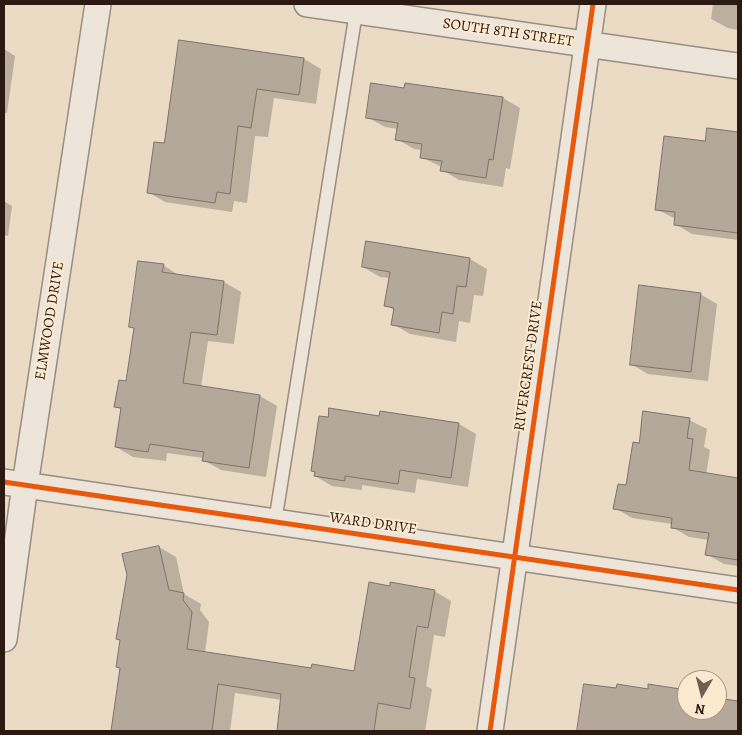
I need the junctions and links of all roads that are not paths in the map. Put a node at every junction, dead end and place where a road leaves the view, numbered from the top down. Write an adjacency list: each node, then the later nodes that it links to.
1 (98, 4): 7 (street, ELMWOOD DRIVE)
2 (307, 4): 4 (street, SOUTH 8TH STREET)
3 (593, 4): 5 (street, RIVERCREST DRIVE)
4 (357, 7): 5 (street, SOUTH 8TH STREET); 8 (lane)
5 (586, 45): 6 (street, SOUTH 8TH STREET); 9 (street, RIVERCREST DRIVE)
6 (738, 66)
7 (14, 484): 8 (street, WARD DRIVE); 11 (street, ELMWOOD DRIVE)
8 (275, 522): 9 (street, WARD DRIVE)
9 (515, 558): 10 (street, WARD DRIVE); 12 (street, RIVERCREST DRIVE)
10 (738, 590)
11 (4, 639)
12 (490, 731)

